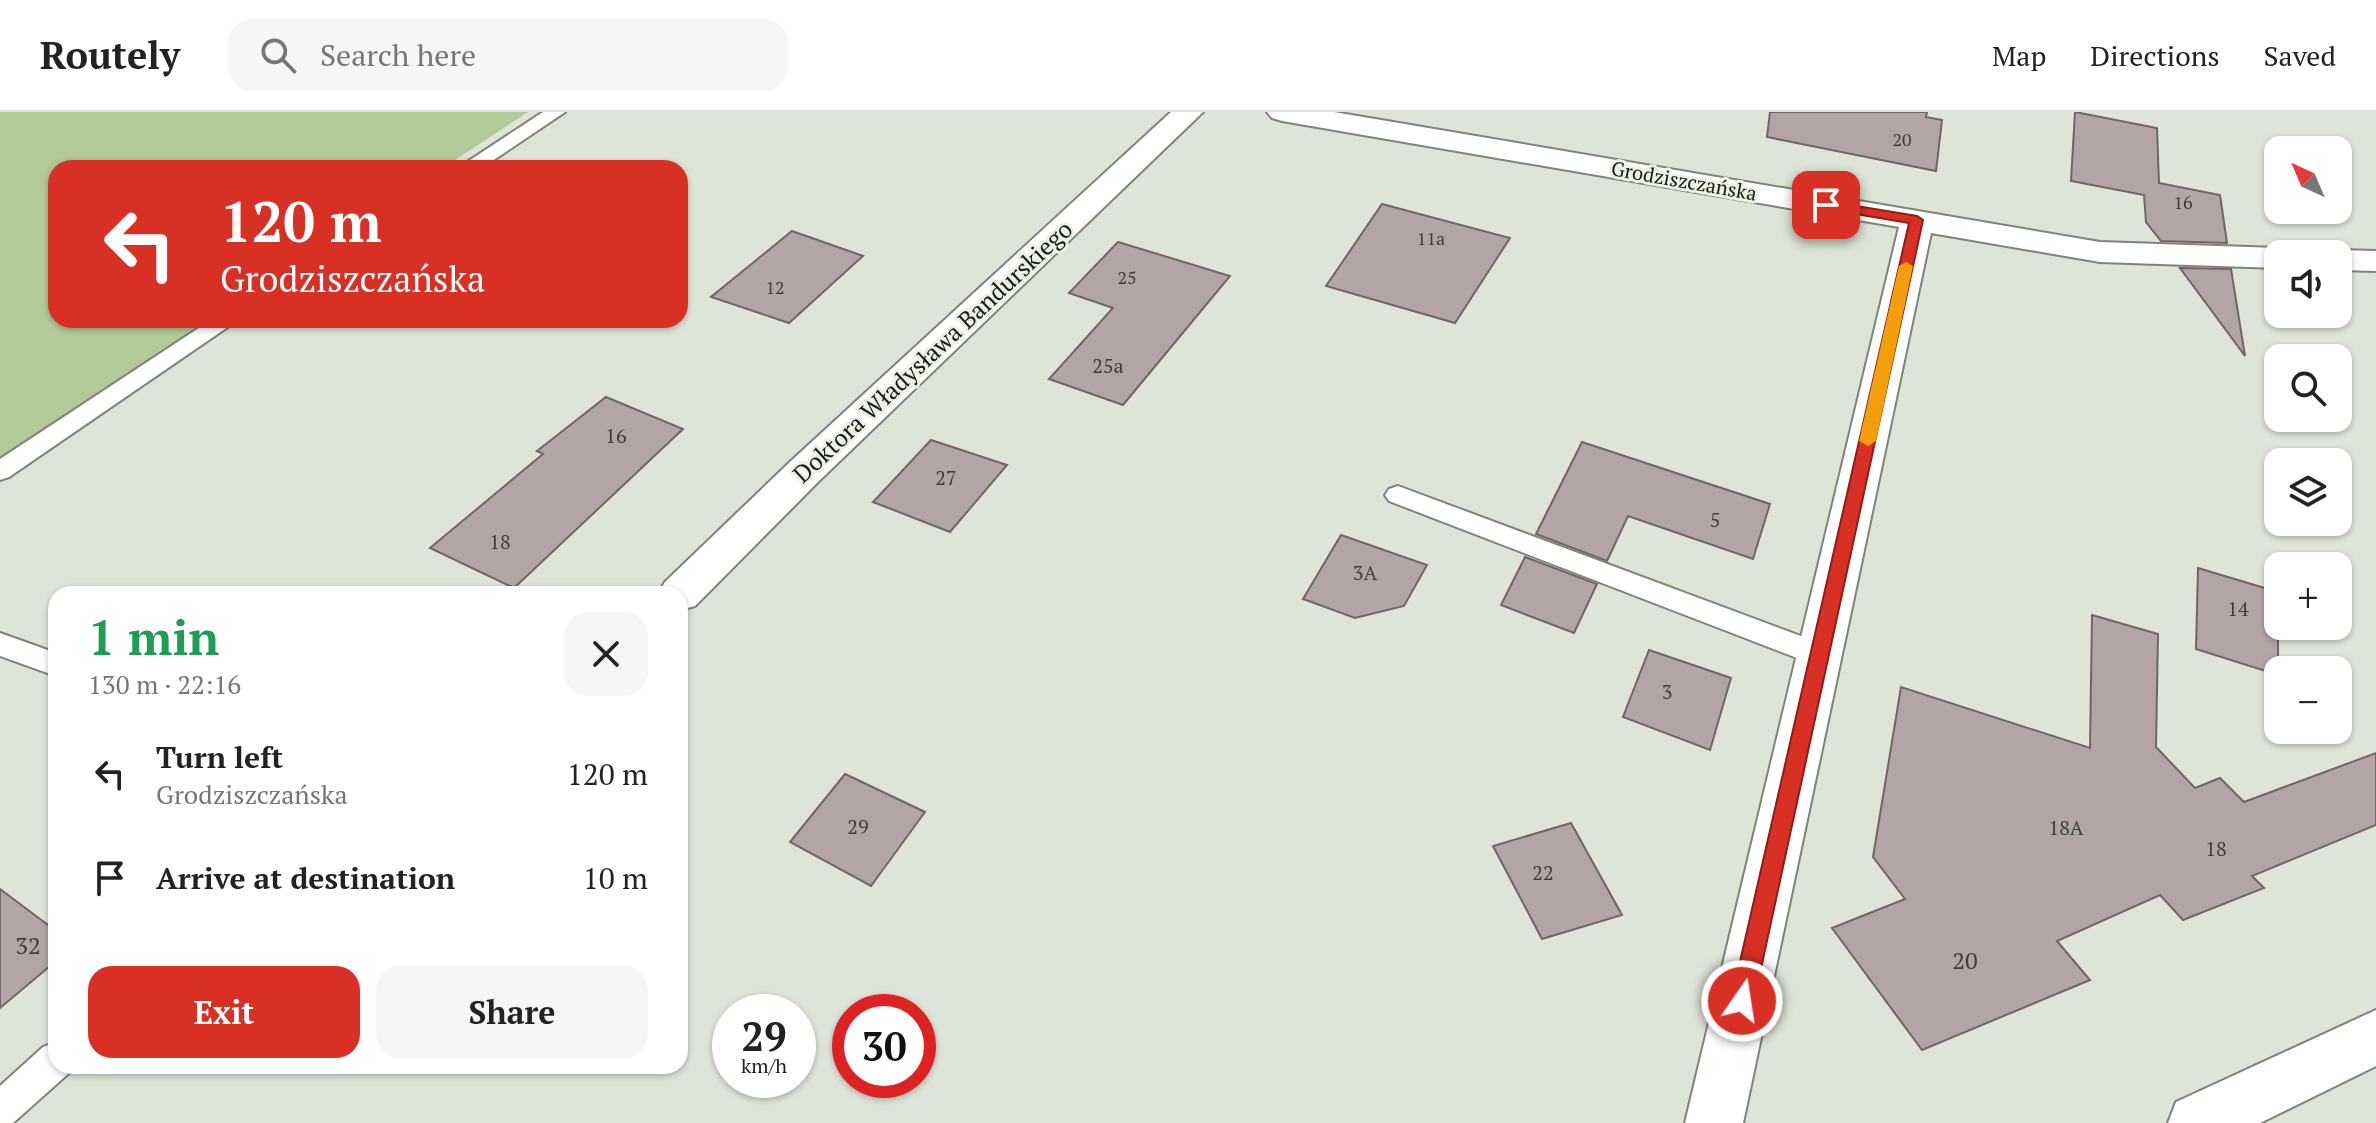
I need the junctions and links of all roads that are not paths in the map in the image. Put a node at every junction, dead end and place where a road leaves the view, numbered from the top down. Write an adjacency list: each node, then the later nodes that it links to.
1 (556, 112): 4 (lane)
2 (1188, 112): 12 (street, Doktora Władysława Bandurskiego)
3 (1282, 112): 5 (street, Grodziszczańska)
4 (481, 160)
5 (1917, 220): 6 (street, Grodziszczańska); 14 (street)
6 (2264, 258)
7 (2352, 260): 8 (street)
8 (2376, 261)
9 (215, 328): 10 (lane)
10 (0, 471)
11 (1398, 495): 14 (lane)
12 (688, 586)
13 (0, 644): 15 (lane)
14 (1820, 655): 19 (street)
15 (48, 662)
16 (2376, 1037): 20 (street)
17 (48, 1067): 18 (lane)
18 (0, 1110)
19 (1714, 1123)
20 (2197, 1123)

